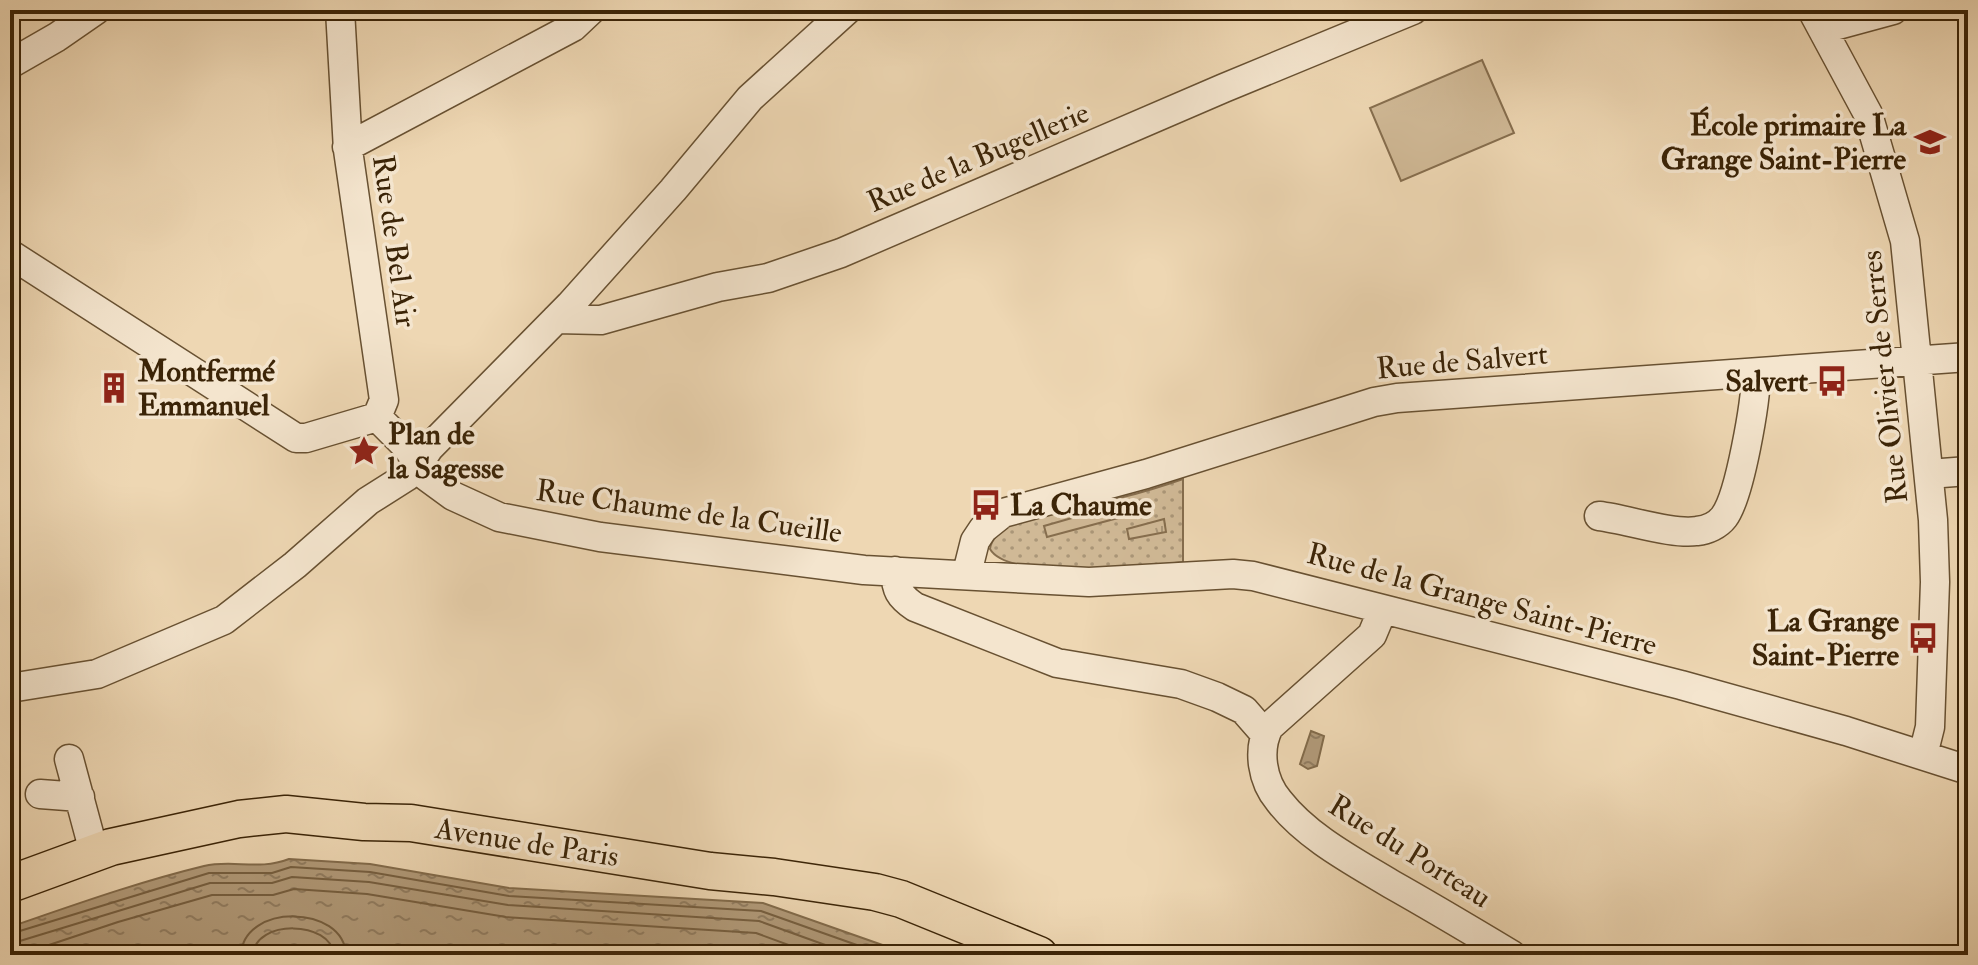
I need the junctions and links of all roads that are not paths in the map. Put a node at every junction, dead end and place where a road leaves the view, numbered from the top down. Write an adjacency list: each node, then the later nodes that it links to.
1 (96, 10): 8 (street)
2 (340, 10): 9 (street, Rue de Bel Air)
3 (591, 10): 9 (street)
4 (847, 10): 11 (street)
5 (1413, 10): 11 (street, Rue de la Bugellerie)
6 (1893, 10): 7 (street)
7 (1817, 19): 13 (street, Rue Olivier de Serres)
8 (10, 64)
9 (347, 147): 15 (street, Rue de Bel Air)
10 (10, 254): 15 (street)
11 (556, 319): 16 (street)
12 (1968, 357): 13 (street, Rue de Salvert)
13 (1916, 360): 14 (street, Rue de Salvert); 18 (street, Rue Olivier de Serres)
14 (1756, 373): 19 (street); 21 (street, Rue de Salvert)
15 (380, 408): 16 (street)
16 (418, 465): 20 (street, Rue Chaume de la Cueille); 23 (street)
17 (1968, 471): 18 (street)
18 (1929, 474): 25 (street, Rue Olivier de Serres)
19 (1599, 516)
20 (895, 571): 21 (street, Rue Chaume de la Cueille); 24 (street)
21 (967, 573): 22 (street, Rue de la Grange Saint-Pierre)
22 (1382, 611): 24 (street); 25 (street, Rue de la Grange Saint-Pierre)
23 (10, 688)
24 (1265, 734): 33 (street, Rue du Porteau)
25 (1923, 755): 27 (street, Rue de la Grange Saint-Pierre)
26 (69, 759): 29 (street)
27 (1968, 770)
28 (40, 794): 29 (street)
29 (80, 797): 30 (street)
30 (94, 852): 31 (main road, Avenue de Paris); 32 (main road, Avenue de Paris)
31 (10, 884)
32 (1039, 955)
33 (1512, 955)

